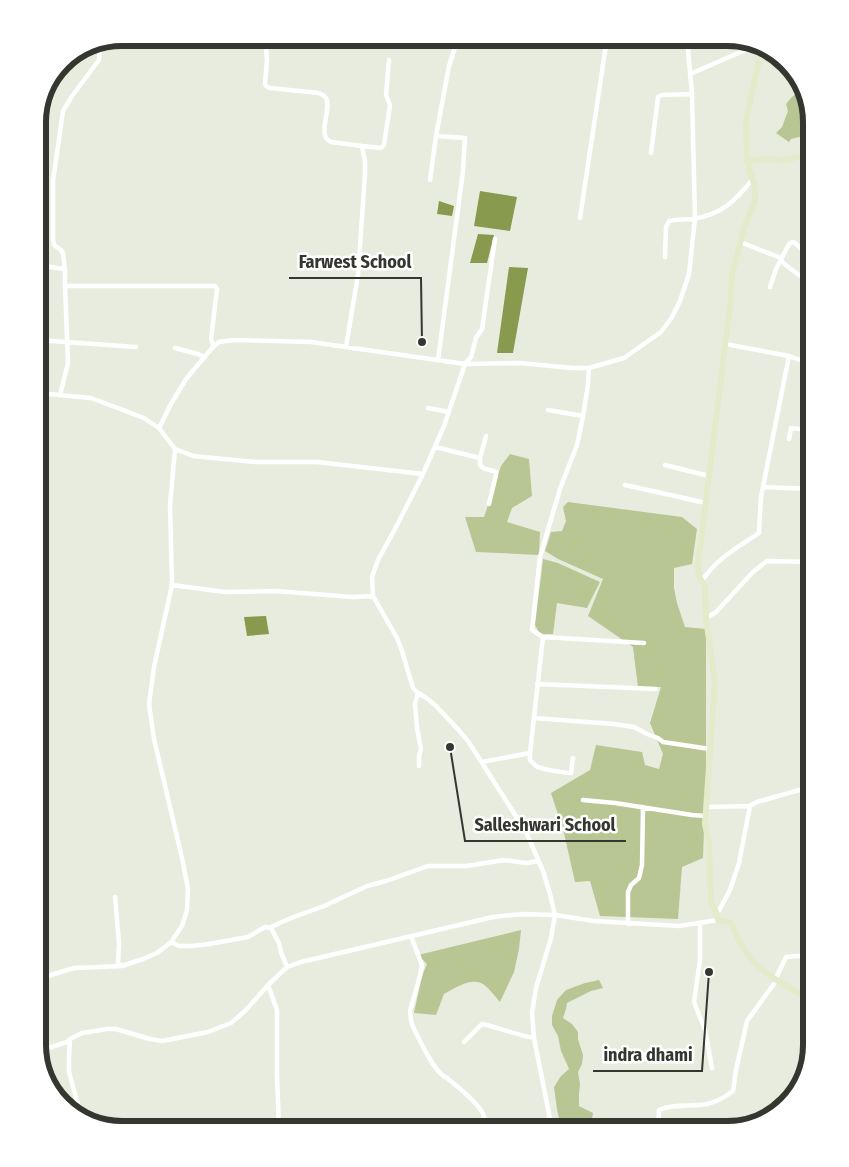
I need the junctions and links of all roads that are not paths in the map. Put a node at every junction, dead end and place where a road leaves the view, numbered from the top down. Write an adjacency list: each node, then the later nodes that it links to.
1 (266, 46): 12 (street)
2 (455, 46): 11 (street)
3 (606, 46): 18 (street)
4 (688, 46): 9 (street)
5 (748, 49): 9 (street)
6 (100, 50): 26 (street)
7 (760, 54): 15 (street)
8 (389, 60): 12 (street)
9 (690, 74): 10 (street)
10 (692, 94): 13 (street); 19 (street)
11 (436, 136): 16 (street); 39 (street)
12 (362, 146): 35 (street)
13 (651, 153)
14 (803, 156): 15 (street)
15 (747, 161): 17 (street)
16 (430, 180)
17 (752, 180): 19 (street); 21 (street)
18 (580, 218)
19 (695, 218): 23 (street); 42 (street)
20 (495, 239): 41 (street)
21 (740, 242): 24 (street); 32 (street)
22 (803, 250): 24 (street)
23 (665, 258)
24 (781, 258): 27 (street); 29 (street)
25 (46, 267): 26 (street)
26 (64, 269): 28 (street)
27 (803, 277)
28 (64, 286): 31 (street); 34 (street)
29 (770, 287)
30 (46, 340): 31 (street)
31 (67, 341): 33 (street); 44 (street)
32 (725, 344): 37 (street); 58 (street)
33 (136, 347)
34 (213, 347): 35 (street); 38 (street)
35 (346, 347): 39 (street)
36 (175, 348): 38 (street)
37 (789, 356): 40 (street); 60 (street)
38 (204, 357): 49 (street)
39 (438, 360): 41 (street)
40 (803, 361)
41 (465, 364): 42 (street); 47 (street)
42 (589, 368): 48 (street)
43 (46, 394): 44 (street)
44 (60, 395): 49 (street)
45 (428, 408): 47 (street)
46 (548, 410): 48 (street)
47 (449, 412): 53 (street)
48 (583, 416): 69 (street)
49 (159, 428): 54 (street)
50 (803, 429): 52 (street)
51 (486, 436): 55 (street)
52 (789, 439)
53 (434, 447): 55 (street); 57 (street)
54 (175, 449): 57 (street); 66 (street)
55 (480, 458): 63 (street)
56 (665, 465): 58 (street)
57 (423, 474): 67 (street)
58 (709, 476): 62 (street)
59 (625, 485): 62 (street)
60 (763, 487): 61 (street); 65 (street)
61 (803, 489)
62 (706, 503): 65 (street)
63 (489, 504)
64 (803, 562): 68 (street)
65 (702, 582): 68 (street)
66 (172, 584): 67 (street); 94 (street)
67 (372, 596): 73 (street)
68 (706, 618): 75 (street)
69 (543, 637): 70 (street); 71 (street)
70 (644, 644)
71 (538, 684): 72 (street); 74 (street)
72 (656, 689)
73 (418, 693): 78 (street); 79 (street)
74 (534, 718): 75 (street); 76 (street)
75 (710, 749): 84 (street)
76 (530, 753): 77 (street); 78 (street)
77 (573, 758)
78 (482, 762): 86 (street)
79 (420, 766)
80 (803, 789): 82 (street)
81 (583, 800): 83 (street)
82 (750, 806): 84 (street); 89 (street)
83 (643, 807): 85 (street); 90 (street)
84 (707, 807): 85 (street)
85 (706, 816): 89 (street)
86 (538, 861): 88 (street); 92 (street)
87 (116, 898): 96 (street)
88 (555, 915): 90 (street); 93 (street); 102 (street)
89 (717, 917): 91 (street); 99 (street)
90 (628, 924): 91 (street)
91 (700, 924): 106 (street)
92 (271, 928): 94 (street); 97 (street)
93 (411, 936): 97 (street); 109 (street)
94 (170, 942): 96 (street)
95 (803, 956): 99 (street)
96 (123, 966): 98 (street)
97 (287, 967): 100 (street)
98 (46, 977)
99 (776, 980): 101 (street); 111 (street)
100 (268, 985): 103 (street); 108 (street)
101 (803, 996)
102 (534, 1038): 104 (street); 110 (street)
103 (70, 1039): 105 (street); 107 (street)
104 (464, 1042)
105 (46, 1048)
106 (712, 1068)
107 (79, 1107)
108 (279, 1121)
109 (483, 1121)
110 (550, 1121)
111 (658, 1121)

